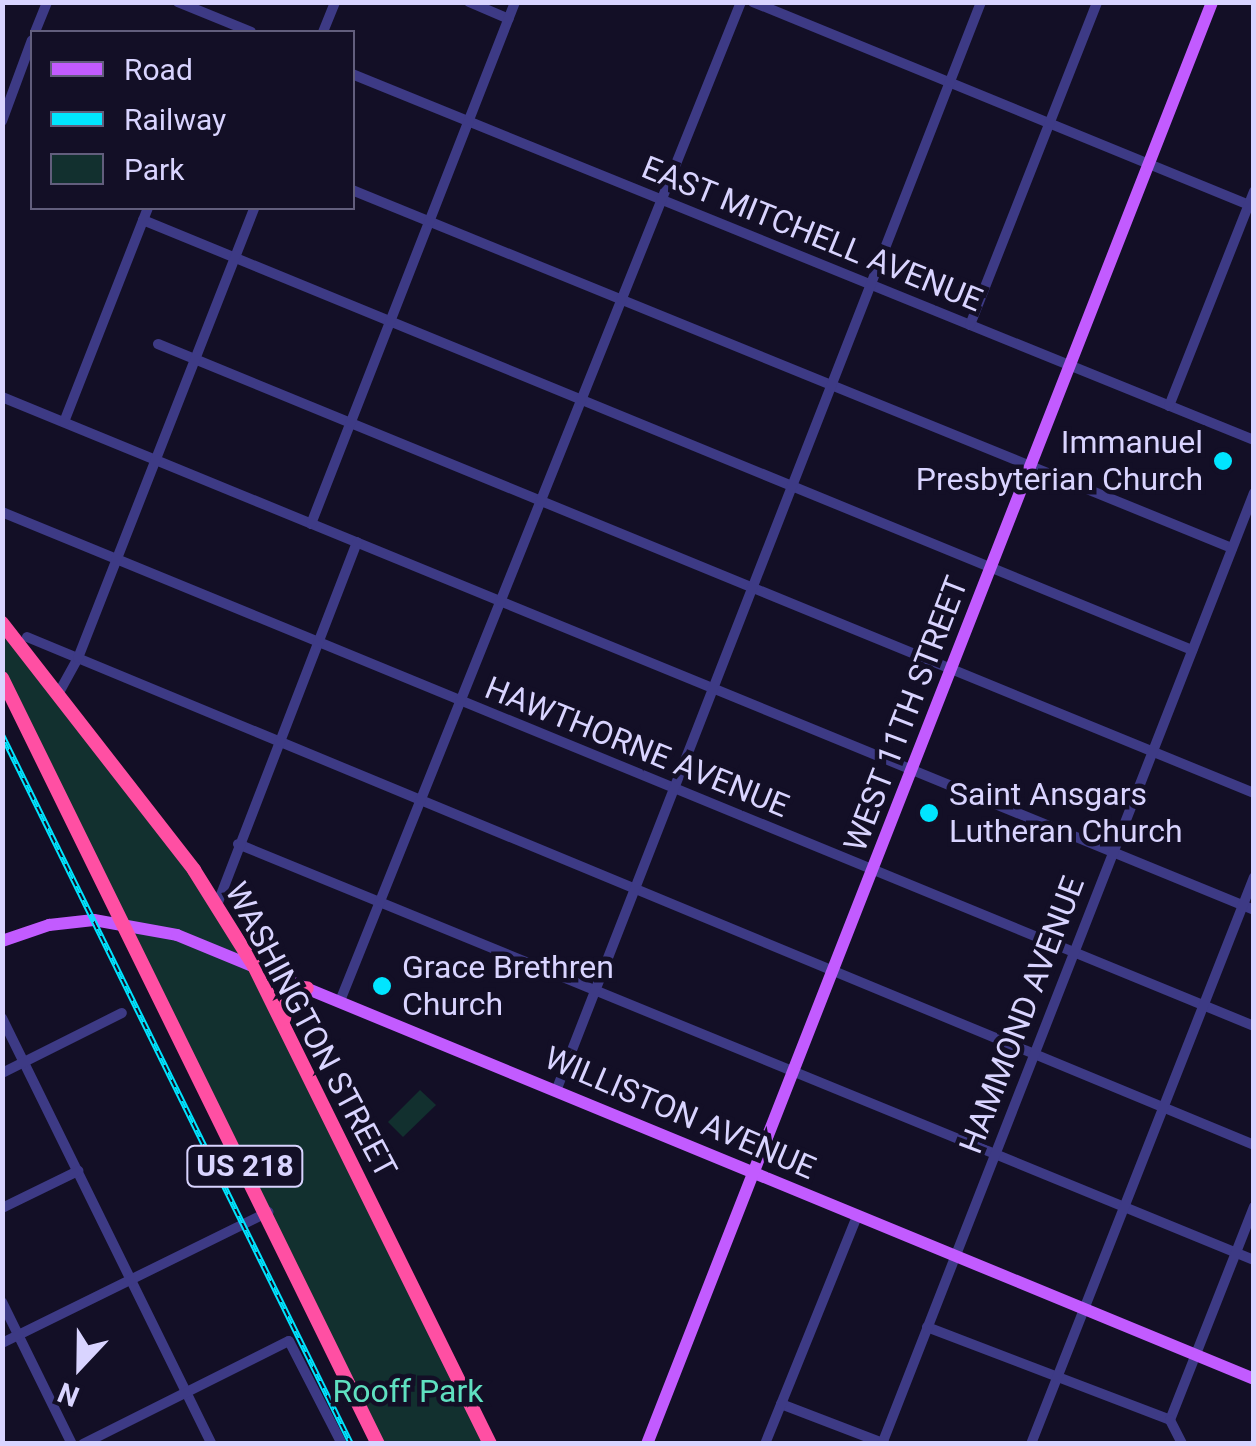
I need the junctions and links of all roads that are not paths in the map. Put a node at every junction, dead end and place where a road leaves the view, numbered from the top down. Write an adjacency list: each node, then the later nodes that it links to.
1 (46, 2): 12 (street)
2 (178, 2): 13 (street)
3 (334, 2): 14 (street)
4 (469, 2): 11 (street)
5 (516, 2): 11 (street)
6 (741, 2): 24 (street)
7 (753, 2): 17 (street)
8 (981, 2): 17 (street)
9 (1097, 2): 20 (street)
10 (1212, 2): 21 (main road, WEST 11TH STREET)
11 (509, 19): 19 (street)
12 (36, 30)
13 (246, 30)
14 (324, 30)
15 (30, 45): 18 (street)
16 (355, 75): 19 (street, EAST MITCHELL AVENUE)
17 (950, 83): 20 (street); 31 (street)
18 (2, 121)
19 (469, 121): 24 (street, EAST MITCHELL AVENUE); 29 (street)
20 (1050, 124): 21 (street); 34 (street)
21 (1150, 164): 25 (street); 37 (main road, WEST 11TH STREET)
22 (355, 191): 29 (street)
23 (1254, 191): 25 (street)
24 (662, 199): 31 (street, EAST MITCHELL AVENUE); 32 (street)
25 (1251, 205): 41 (street)
26 (147, 210): 28 (street)
27 (253, 210): 30 (street)
28 (143, 220): 30 (street); 42 (street)
29 (429, 222): 32 (street); 33 (street)
30 (234, 258): 33 (street); 36 (street)
31 (871, 284): 34 (street, EAST MITCHELL AVENUE); 38 (street)
32 (620, 299): 38 (street); 40 (street)
33 (390, 322): 40 (street); 43 (street)
34 (970, 325): 37 (street, EAST MITCHELL AVENUE)
35 (158, 344): 36 (street)
36 (195, 359): 43 (street); 45 (street)
37 (1071, 366): 41 (street, EAST MITCHELL AVENUE); 46 (main road, WEST 11TH STREET)
38 (832, 385): 46 (street); 47 (street)
39 (2, 397): 42 (street)
40 (578, 398): 47 (street); 49 (street)
41 (1170, 406): 44 (street, EAST MITCHELL AVENUE)
42 (64, 422): 45 (street)
43 (350, 423): 49 (street); 51 (street)
44 (1254, 440)
45 (156, 460): 51 (street); 54 (street)
46 (1032, 467): 53 (street); 55 (main road, WEST 11TH STREET)
47 (792, 486): 55 (street); 56 (street)
48 (1254, 493): 53 (street, HAMMOND AVENUE)
49 (538, 500): 56 (street); 57 (street)
50 (2, 512): 54 (street, HAWTHORNE AVENUE)
51 (311, 524): 52 (street)
52 (358, 542): 57 (street); 60 (street)
53 (1232, 548): 61 (street, HAMMOND AVENUE)
54 (117, 559): 60 (street, HAWTHORNE AVENUE); 62 (street)
55 (992, 568): 61 (street); 63 (main road, WEST 11TH STREET)
56 (752, 588): 63 (street); 67 (street)
57 (499, 600): 67 (street); 69 (street)
58 (2, 624): 66 (highway, WASHINGTON STREET / US 218)
59 (27, 636): 62 (street)
60 (318, 643): 69 (street, HAWTHORNE AVENUE); 70 (street)
61 (1192, 650): 71 (street, HAMMOND AVENUE)
62 (78, 658): 64 (street); 70 (street)
63 (952, 670): 71 (street); 72 (main road, WEST 11TH STREET)
64 (66, 676): 66 (street); 68 (street)
65 (2, 678): 86 (highway, US 218)
66 (42, 678): 68 (highway, WASHINGTON STREET / US 218)
67 (714, 688): 72 (street); 73 (street)
68 (56, 696): 81 (highway, WASHINGTON STREET / US 218)
69 (458, 701): 73 (street, HAWTHORNE AVENUE); 75 (street)
70 (278, 743): 75 (street); 76 (street)
71 (1152, 752): 74 (street); 77 (street, HAMMOND AVENUE)
72 (914, 772): 77 (street); 78 (main road, WEST 11TH STREET)
73 (674, 788): 78 (street, HAWTHORNE AVENUE); 82 (street)
74 (1254, 793)
75 (419, 802): 82 (street); 83 (street)
76 (238, 844): 79 (street); 83 (street)
77 (1113, 852): 85 (street); 88 (street, HAMMOND AVENUE)
78 (875, 872): 88 (street, HAWTHORNE AVENUE); 90 (main road, WEST 11TH STREET)
79 (226, 875): 81 (street); 84 (street)
80 (1254, 877): 85 (street)
81 (204, 885): 84 (highway, WASHINGTON STREET / US 218)
82 (635, 890): 90 (street); 92 (street)
83 (379, 903): 92 (street); 93 (street)
84 (217, 905): 89 (highway, WASHINGTON STREET / US 218)
85 (1248, 908): 94 (street)
86 (124, 922): 87 (main road, WILLISTON AVENUE); 89 (main road, WILLISTON AVENUE); 112 (highway, US 218)
87 (2, 941)
88 (1073, 953): 94 (street, HAWTHORNE AVENUE); 99 (street, HAMMOND AVENUE)
89 (254, 966): 91 (main road, WILLISTON AVENUE); 97 (highway, WASHINGTON STREET / US 218)
90 (834, 974): 99 (street); 101 (main road, WEST 11TH STREET)
91 (306, 988): 93 (main road, WILLISTON AVENUE); 97 (highway)
92 (595, 992): 101 (street); 103 (street)
93 (340, 1001): 103 (main road, WILLISTON AVENUE)
94 (1204, 1006): 98 (street, HAWTHORNE AVENUE); 104 (street)
95 (122, 1013): 100 (street)
96 (2, 1018): 100 (street)
97 (284, 1024): 135 (highway, WASHINGTON STREET / US 218)
98 (1254, 1026)
99 (1034, 1054): 104 (street); 106 (street, HAMMOND AVENUE)
100 (24, 1062): 102 (street); 107 (street)
101 (796, 1072): 106 (street); 108 (main road, WEST 11TH STREET)
102 (2, 1073)
103 (556, 1091): 108 (main road, WILLISTON AVENUE)
104 (1164, 1108): 105 (street); 111 (street)
105 (1254, 1144)
106 (994, 1156): 111 (street); 115 (street, HAMMOND AVENUE)
107 (78, 1171): 110 (street); 117 (street)
108 (757, 1175): 113 (main road, WILLISTON AVENUE); 136 (main road, WEST 11TH STREET)
109 (1254, 1207): 114 (street)
110 (2, 1208)
111 (1124, 1208): 114 (street); 119 (street)
112 (268, 1212): 117 (street); 134 (highway, US 218)
113 (858, 1216): 115 (main road, WILLISTON AVENUE); 127 (street)
114 (1236, 1253): 116 (street); 123 (street)
115 (954, 1256): 119 (main road, WILLISTON AVENUE); 120 (street, HAMMOND AVENUE)
116 (1254, 1260)
117 (132, 1280): 121 (street); 126 (street)
118 (2, 1302): 121 (street)
119 (1084, 1310): 123 (main road, WILLISTON AVENUE); 125 (street)
120 (927, 1327): 125 (street); 129 (street, HAMMOND AVENUE)
121 (19, 1335): 122 (street); 130 (street)
122 (2, 1344)
123 (1196, 1356): 124 (main road, WILLISTON AVENUE); 128 (street)
124 (1254, 1379)
125 (1056, 1380): 128 (street); 138 (street)
126 (187, 1392): 131 (street); 132 (street); 133 (street)
127 (781, 1404): 129 (street); 137 (street)
128 (1170, 1420): 139 (street)
129 (883, 1443)
130 (72, 1444)
131 (83, 1444)
132 (212, 1444)
133 (342, 1444)
134 (378, 1444)
135 (490, 1444)
136 (646, 1444)
137 (765, 1444)
138 (1031, 1444)
139 (1182, 1444)

